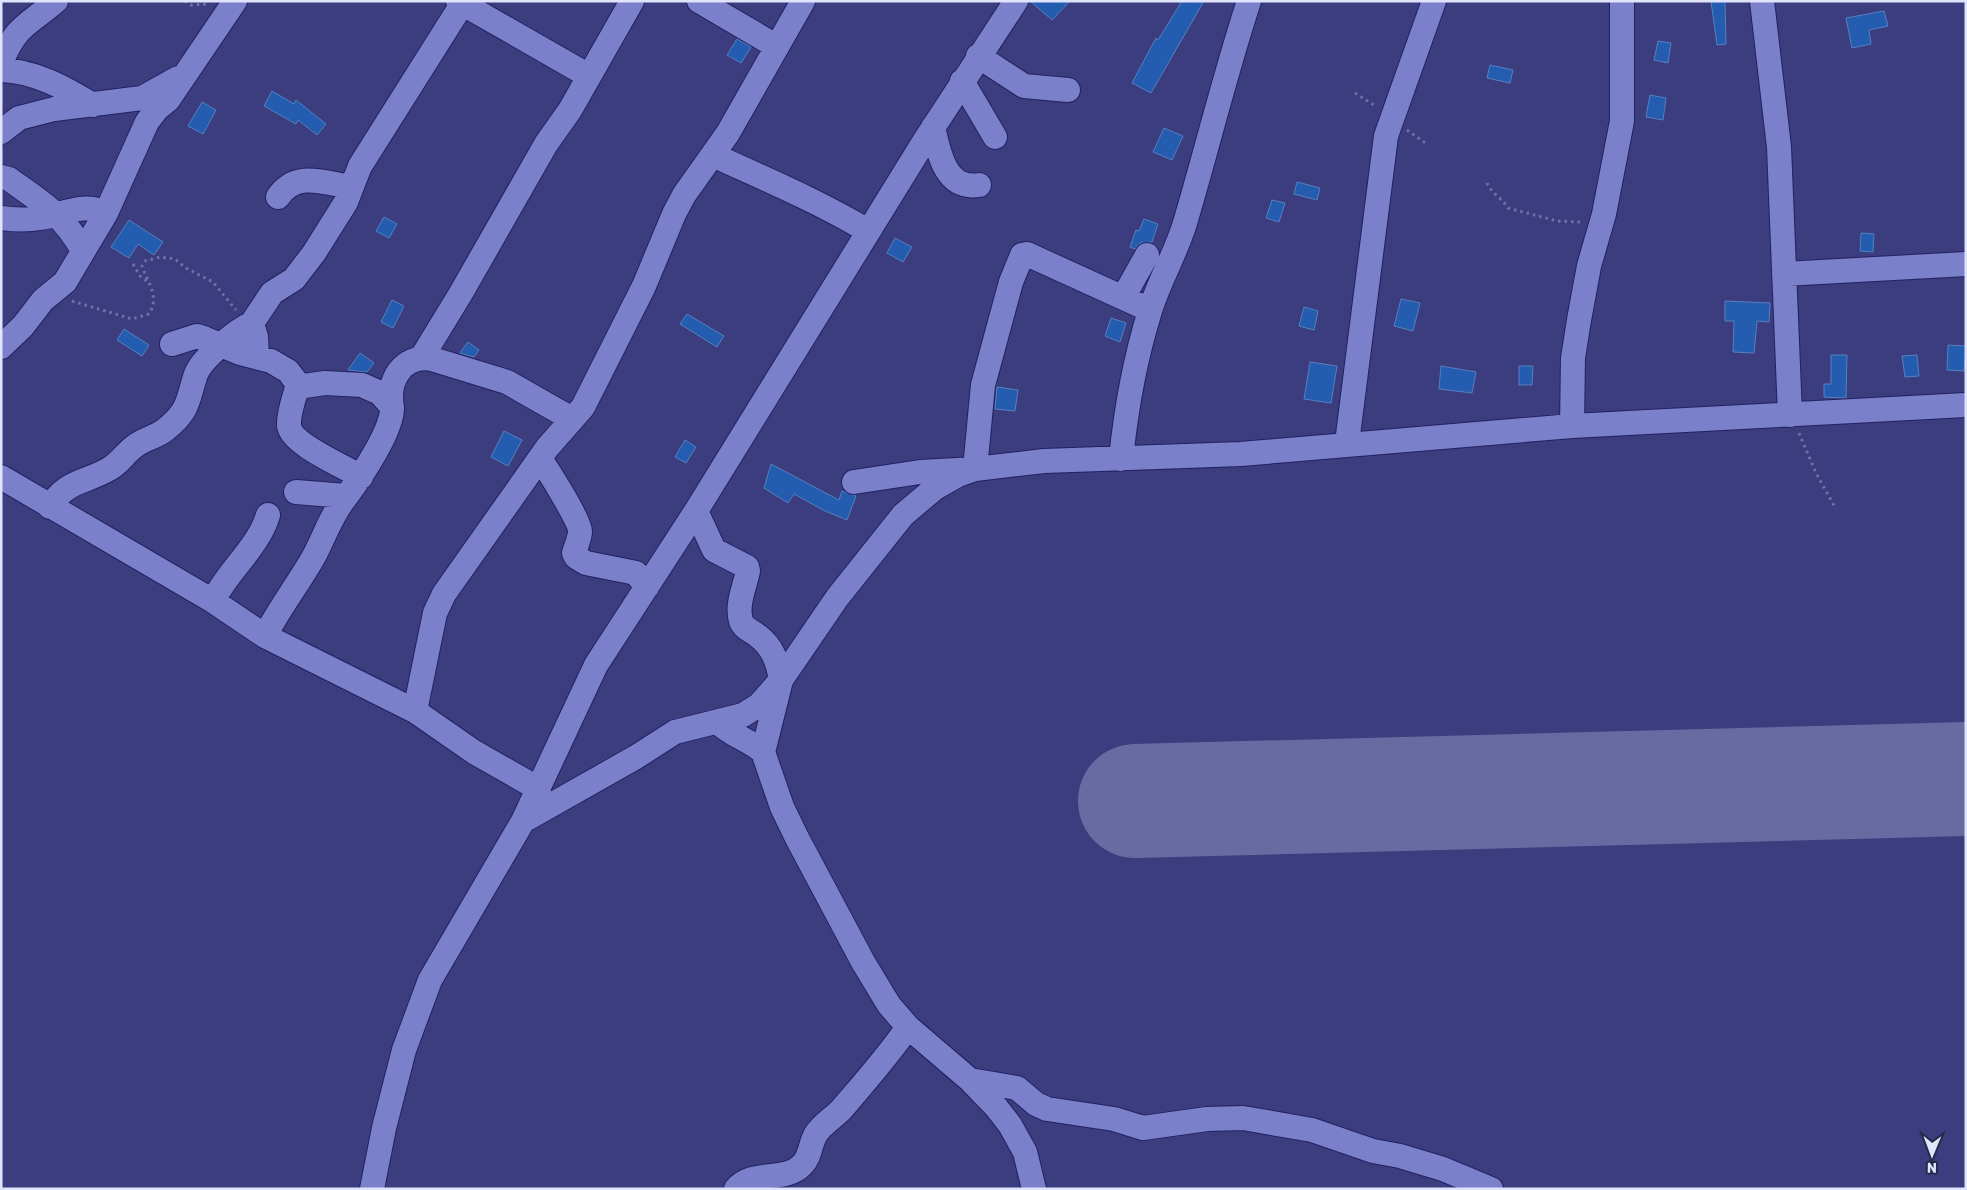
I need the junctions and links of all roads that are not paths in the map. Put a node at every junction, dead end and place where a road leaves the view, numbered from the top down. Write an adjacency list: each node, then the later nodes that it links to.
1 (56, 1): 14 (street)
2 (235, 1): 16 (street)
3 (632, 1): 17 (street)
4 (699, 1): 12 (street)
5 (803, 1): 12 (street)
6 (1016, 1): 13 (street)
7 (1249, 1): 38 (street)
8 (1434, 1): 51 (street)
9 (1622, 1): 50 (street)
10 (1762, 1): 36 (street)
11 (461, 2): 17 (street); 27 (street)
12 (776, 46): 24 (street)
13 (978, 56): 18 (street); 19 (street)
14 (1, 63)
15 (1, 70): 20 (street)
16 (183, 75): 20 (street); 29 (street)
17 (590, 76): 44 (street)
18 (962, 81): 21 (street); 23 (street)
19 (1068, 90)
20 (93, 105): 22 (street)
21 (933, 127): 26 (street); 32 (street)
22 (1, 132)
23 (995, 138)
24 (713, 155): 32 (street); 49 (street)
25 (1, 177): 30 (street)
26 (979, 186)
27 (351, 187): 28 (street); 39 (street)
28 (278, 197)
29 (106, 213): 30 (street); 33 (street)
30 (57, 214): 31 (street); 33 (street)
31 (1, 218)
32 (868, 231): 62 (street)
33 (83, 251): 42 (street)
34 (1147, 256): 37 (street)
35 (1966, 264): 36 (street)
36 (1784, 274): 48 (street)
37 (1124, 296): 38 (street); 54 (street)
38 (1150, 310): 53 (street)
39 (252, 323): 41 (street); 43 (street)
40 (172, 344): 41 (street)
41 (222, 346): 43 (street); 60 (street)
42 (1, 347)
43 (257, 357): 45 (street)
44 (422, 357): 47 (street); 49 (street)
45 (298, 384): 47 (street); 55 (street)
46 (1966, 405): 48 (street)
47 (392, 407): 55 (street)
48 (1790, 415): 50 (street)
49 (572, 418): 52 (street)
50 (1572, 426): 51 (street)
51 (1347, 444): 53 (street)
52 (540, 459): 63 (street); 66 (street)
53 (1121, 459): 54 (street)
54 (975, 469): 57 (street); 67 (street)
55 (361, 476): 59 (street)
56 (1, 477): 60 (street)
57 (854, 482)
58 (296, 492): 59 (street)
59 (346, 496): 65 (street)
60 (50, 507): 64 (street)
61 (268, 515): 64 (street)
62 (696, 522): 63 (street); 67 (street)
63 (647, 587): 72 (street)
64 (213, 601): 65 (street)
65 (265, 636): 68 (street)
66 (423, 666): 68 (street); 69 (street)
67 (781, 680): 70 (street); 71 (street)
68 (393, 700): 69 (street)
69 (415, 711): 72 (street)
70 (718, 722): 71 (street); 73 (street)
71 (762, 752): 74 (street)
72 (539, 789): 73 (street)
73 (523, 820): 76 (street)
74 (908, 1027): 75 (street); 77 (street)
75 (970, 1080): 78 (street); 79 (street)
76 (372, 1189)
77 (736, 1189)
78 (1034, 1189)
79 (1490, 1189)

